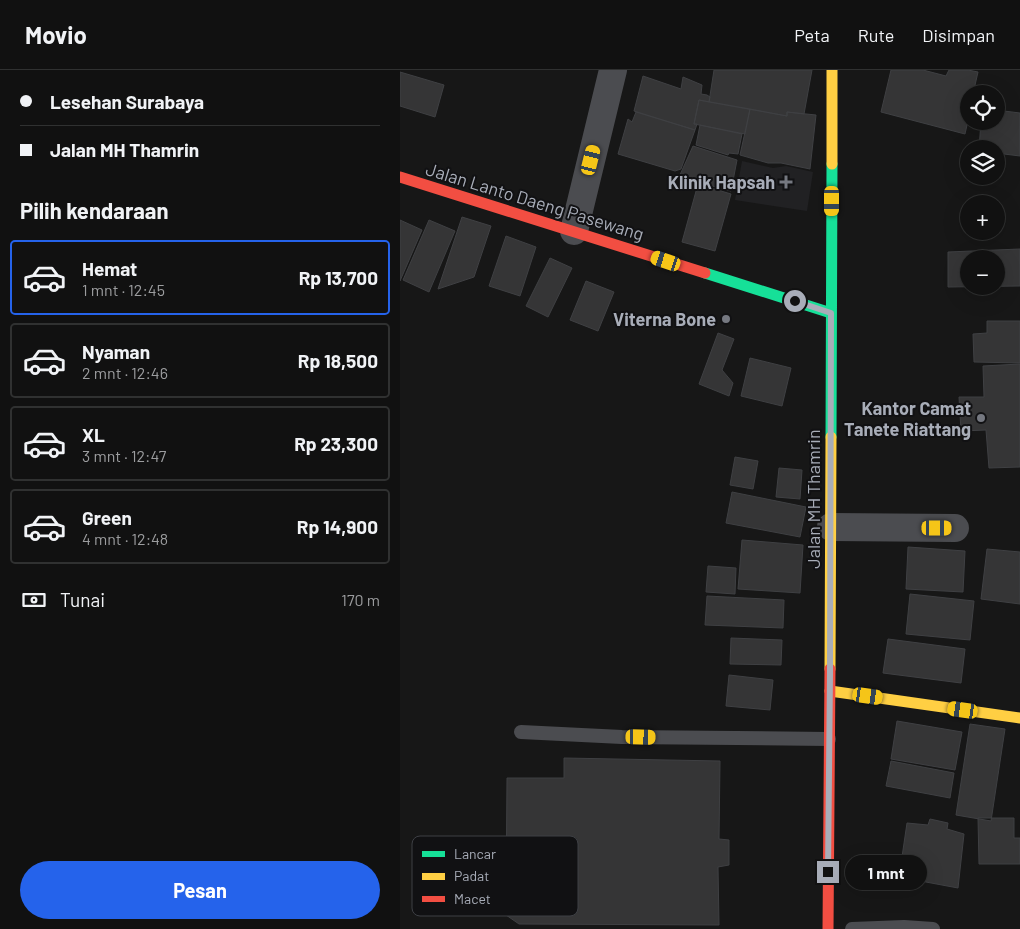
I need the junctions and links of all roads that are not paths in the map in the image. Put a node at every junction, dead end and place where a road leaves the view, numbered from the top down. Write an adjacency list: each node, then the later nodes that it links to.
1 (613, 70): 4 (street)
2 (832, 70): 5 (main road, Jalan MH Thamrin)
3 (400, 177): 4 (main road, Jalan Lanto Daeng Pasewang)
4 (574, 231): 5 (main road, Jalan Lanto Daeng Pasewang)
5 (831, 313): 6 (main road, Jalan MH Thamrin)
6 (830, 527): 7 (street); 8 (main road, Jalan MH Thamrin)
7 (955, 528)
8 (830, 691): 9 (main road); 11 (main road, Jalan MH Thamrin)
9 (1020, 718)
10 (520, 732): 11 (lane)
11 (829, 739): 13 (main road, Jalan MH Thamrin)
12 (904, 928): 14 (lane); 15 (lane)
13 (828, 929)
14 (852, 929)
15 (933, 929)

